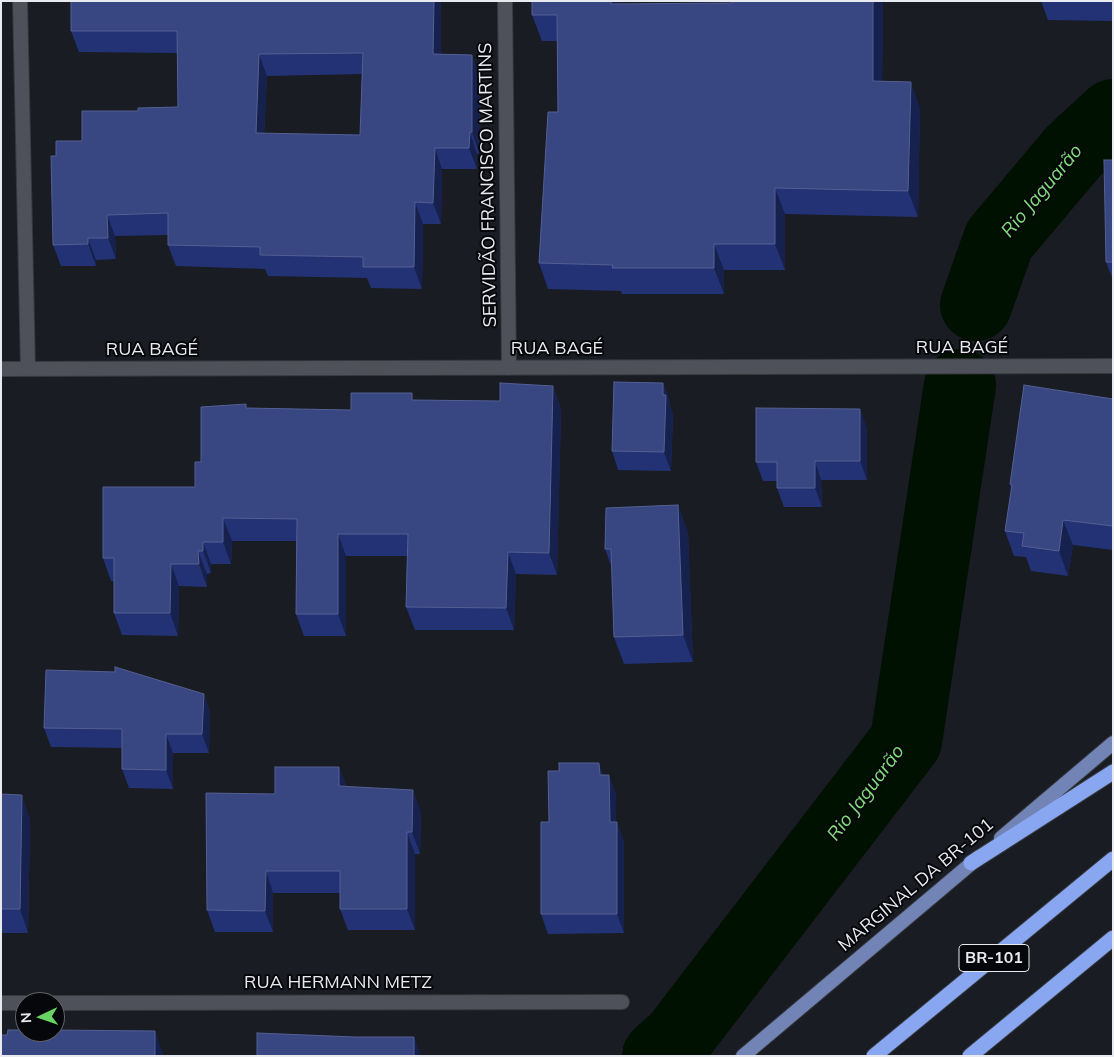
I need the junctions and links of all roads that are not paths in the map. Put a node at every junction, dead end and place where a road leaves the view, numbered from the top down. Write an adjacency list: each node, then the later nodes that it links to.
1 (20, 1): 6 (street)
2 (505, 1): 4 (street, SERVIDÃO FRANCISCO MARTINS)
3 (1113, 366): 4 (street, RUA BAGÉ)
4 (509, 368): 6 (street, RUA BAGÉ)
5 (1, 369): 6 (street, RUA BAGÉ)
6 (28, 369)
7 (1113, 743): 10 (main road, MARGINAL DA BR-101)
8 (1113, 772): 10 (highway)
9 (1113, 859): 17 (highway, BR-101)
10 (971, 864): 16 (main road, MARGINAL DA BR-101)
11 (1113, 938): 18 (highway)
12 (622, 1002): 15 (street, RUA HERMANN METZ)
13 (1, 1003): 14 (street)
14 (15, 1003)
15 (65, 1003)
16 (743, 1056)
17 (874, 1056)
18 (970, 1056)

